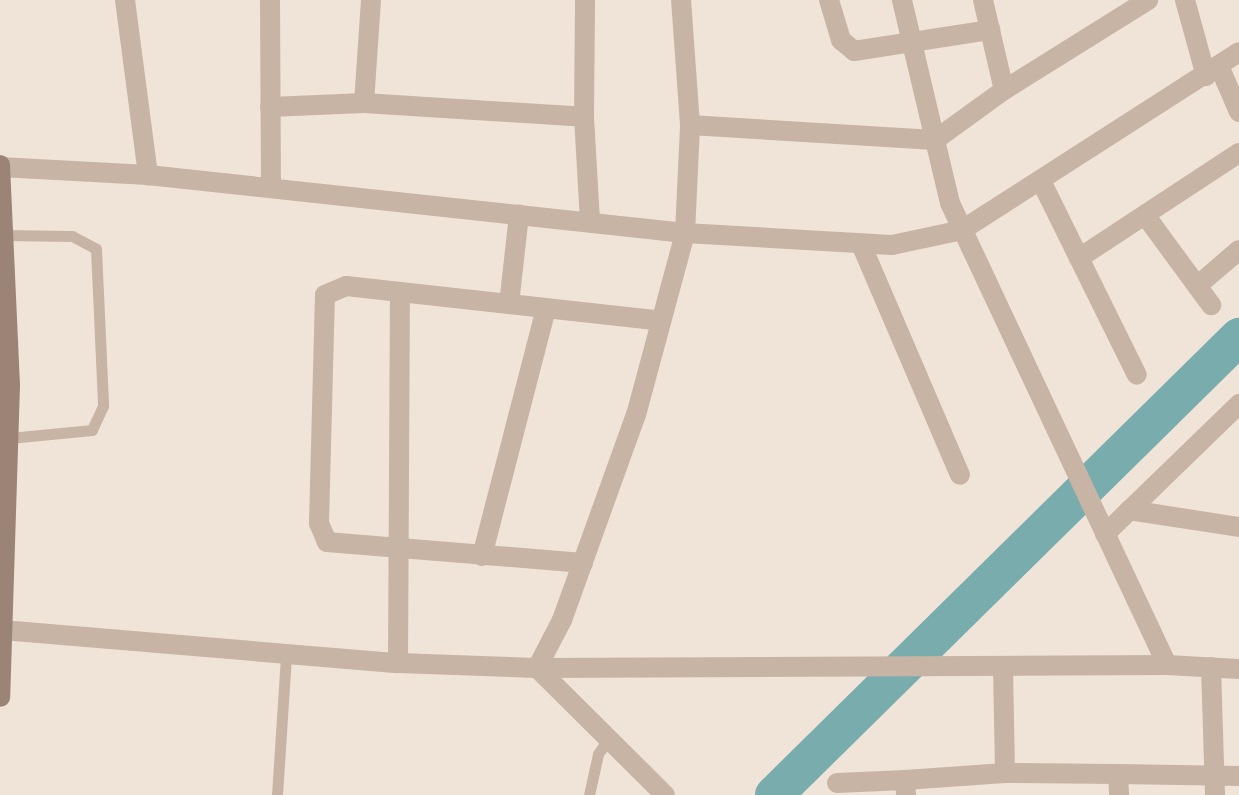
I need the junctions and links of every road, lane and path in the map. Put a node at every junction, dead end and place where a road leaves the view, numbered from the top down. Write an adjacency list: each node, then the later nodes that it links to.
1 (125, 0): 24 (street)
2 (270, 0): 17 (street)
3 (371, 0): 16 (street)
4 (585, 0): 19 (street)
5 (681, 0): 20 (street)
6 (829, 0): 12 (street)
7 (902, 0): 12 (street)
8 (983, 0): 11 (street)
9 (1148, 0): 15 (street)
10 (1185, 0): 14 (street)
11 (990, 30): 12 (street); 15 (street)
12 (912, 43): 21 (street)
13 (1239, 52): 14 (street)
14 (1212, 71): 18 (street); 25 (street)
15 (1004, 90): 21 (street)
16 (364, 103): 17 (street); 19 (street)
17 (270, 107): 26 (street)
18 (1239, 112)
19 (584, 117): 29 (street)
20 (690, 125): 21 (street); 31 (street)
21 (935, 140): 30 (street)
22 (1239, 153): 28 (street)
23 (0, 166): 24 (street); 32 (main road)
24 (148, 175): 26 (street)
25 (1041, 181): 30 (street); 35 (street)
26 (271, 188): 27 (street)
27 (519, 215): 29 (street); 38 (street)
28 (1145, 215): 35 (street); 36 (street)
29 (590, 222): 31 (street)
30 (962, 230): 33 (street); 49 (street)
31 (685, 233): 33 (street); 41 (street)
32 (3, 235): 44 (main road); 44 (lane)
33 (861, 244): 45 (street)
34 (1239, 250): 36 (street)
35 (1079, 258): 42 (street)
36 (1197, 286): 39 (street)
37 (400, 292): 38 (street); 50 (street); 50 (street)
38 (509, 304): 40 (street)
39 (1211, 305)
40 (546, 308): 41 (street); 51 (street)
41 (661, 321): 52 (street)
42 (1137, 375)
43 (1239, 404): 47 (street)
44 (9, 438): 46 (main road)
45 (960, 475)
46 (3, 504): 53 (main road)
47 (1129, 510): 48 (street); 49 (street)
48 (1239, 527)
49 (1105, 534): 56 (street)
50 (399, 551): 51 (street); 55 (street)
51 (482, 556): 52 (street)
52 (583, 563): 59 (street)
53 (2, 630): 54 (street); 61 (main road)
54 (286, 654): 55 (street); 69 (lane)
55 (398, 663): 59 (street)
56 (1167, 665): 57 (street); 58 (street)
57 (1003, 667): 59 (street); 63 (street)
58 (1211, 667): 60 (street); 67 (street)
59 (537, 668): 62 (street)
60 (1239, 669)
61 (0, 697)
62 (608, 739): 70 (lane); 71 (street)
63 (1005, 773): 64 (street); 68 (street)
64 (1118, 774): 67 (street); 72 (street)
65 (1239, 776): 67 (street)
66 (837, 783): 68 (street)
67 (1215, 785)
68 (906, 788)
69 (277, 795)
70 (589, 795)
71 (665, 795)
72 (1119, 795)

